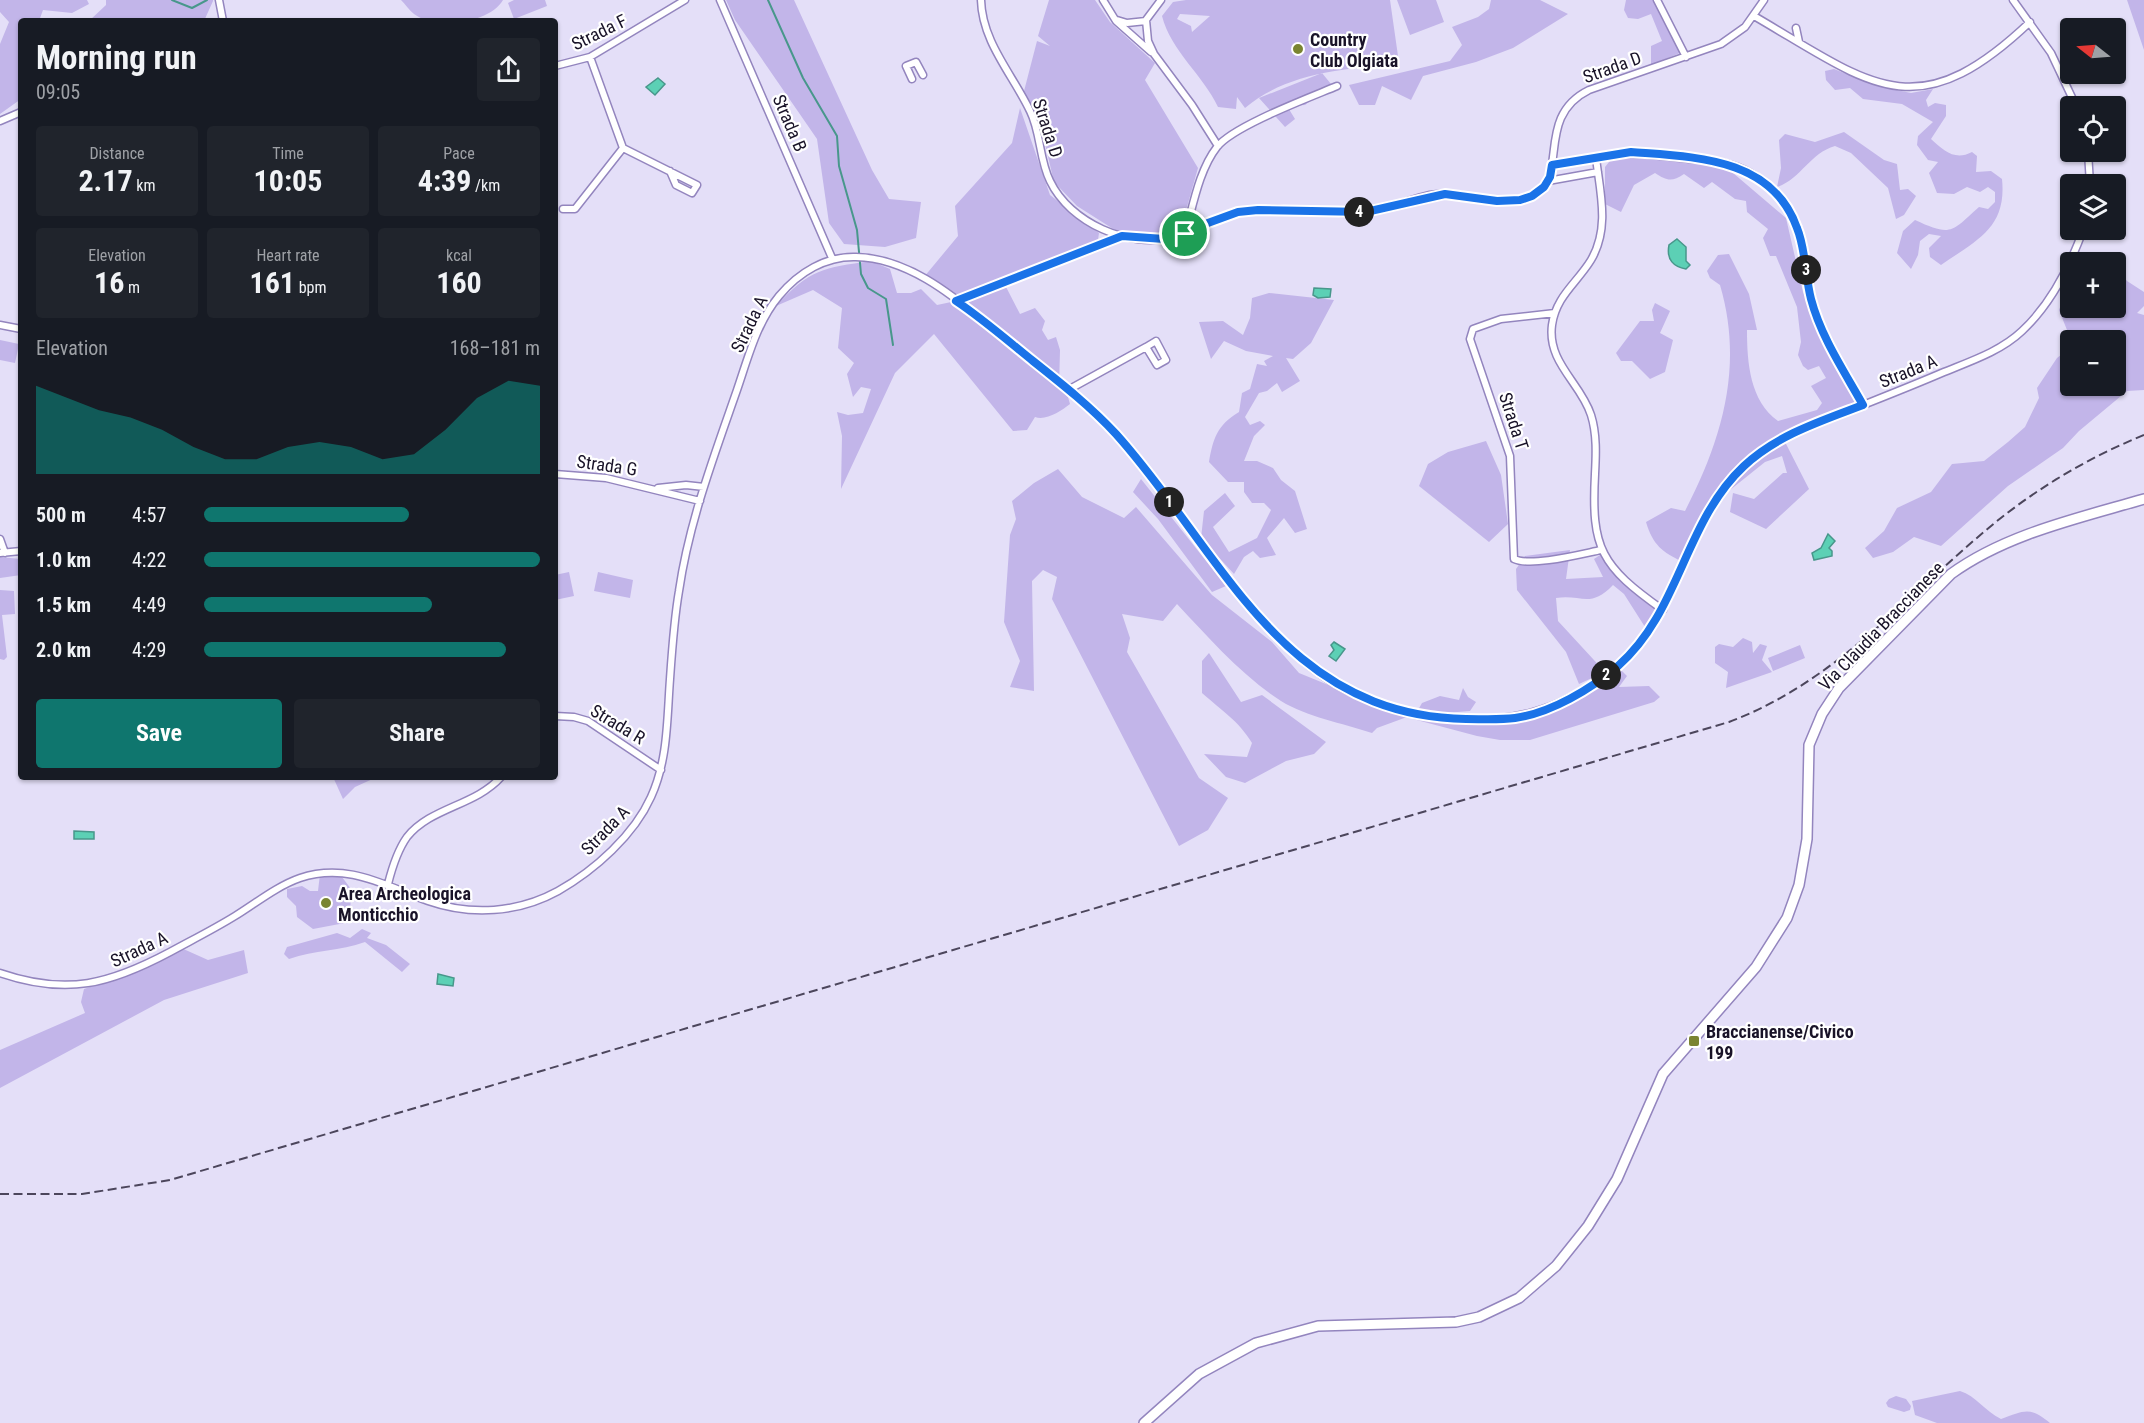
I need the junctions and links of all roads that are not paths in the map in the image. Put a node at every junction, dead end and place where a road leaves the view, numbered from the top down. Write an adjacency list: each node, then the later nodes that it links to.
1 (219, 0): 11 (street)
2 (685, 0): 18 (street, Strada F)
3 (720, 0): 38 (street, Strada B)
4 (981, 0): 36 (street, Strada D)
5 (1103, 0): 14 (street)
6 (1161, 0): 12 (street)
7 (1657, 0): 19 (street)
8 (1764, 0): 10 (street, Strada D)
9 (2013, 0): 13 (street)
10 (1754, 16): 16 (street); 19 (street, Strada D)
11 (222, 18)
12 (1146, 21): 14 (street); 17 (street)
13 (2030, 22): 16 (street); 24 (street)
14 (1126, 26): 17 (street)
15 (1796, 28): 16 (street)
16 (1799, 42)
17 (1154, 54): 27 (street)
18 (590, 57): 20 (street, Strada F); 28 (street)
19 (1686, 57): 30 (street, Strada D)
20 (558, 65)
21 (923, 75): 22 (street)
22 (912, 79)
23 (1337, 86): 27 (street)
24 (2072, 96)
25 (18, 112): 26 (street)
26 (0, 121)
27 (1218, 146): 35 (street)
28 (623, 148): 31 (street); 34 (street)
29 (1596, 158): 30 (street); 32 (street); 45 (street)
30 (1552, 165): 33 (street, Strada D)
31 (670, 171)
32 (1598, 172): 33 (street); 40 (street)
33 (1548, 181): 35 (street, Strada D)
34 (563, 209)
35 (1185, 234): 36 (street, Strada D)
36 (1122, 236): 39 (street, Strada D)
37 (2079, 240): 45 (street, Strada A)
38 (832, 258): 39 (street, Strada A); 47 (street, Strada A)
39 (956, 301): 44 (street, Strada A)
40 (1555, 313): 52 (street); 52 (street, Strada T)
41 (0, 325): 42 (street)
42 (18, 328)
43 (1146, 347): 44 (street)
44 (1068, 390): 55 (street, Strada A)
45 (1863, 405): 55 (street, Strada A)
46 (558, 474): 48 (street, Strada G)
47 (704, 487): 48 (street, Strada G); 50 (street, Strada A)
48 (654, 488): 50 (street, Strada G)
49 (2144, 499): 61 (main road, Via Claudia Braccianese)
50 (700, 501): 57 (street, Strada A)
51 (0, 539): 54 (street)
52 (1601, 550): 55 (street)
53 (18, 551): 54 (street)
54 (3, 553)
55 (1663, 610)
56 (558, 716): 57 (street, Strada R)
57 (661, 770): 59 (street, Strada A)
58 (498, 780): 59 (street)
59 (387, 884): 60 (street, Strada A)
60 (0, 973)
61 (1144, 1423)

